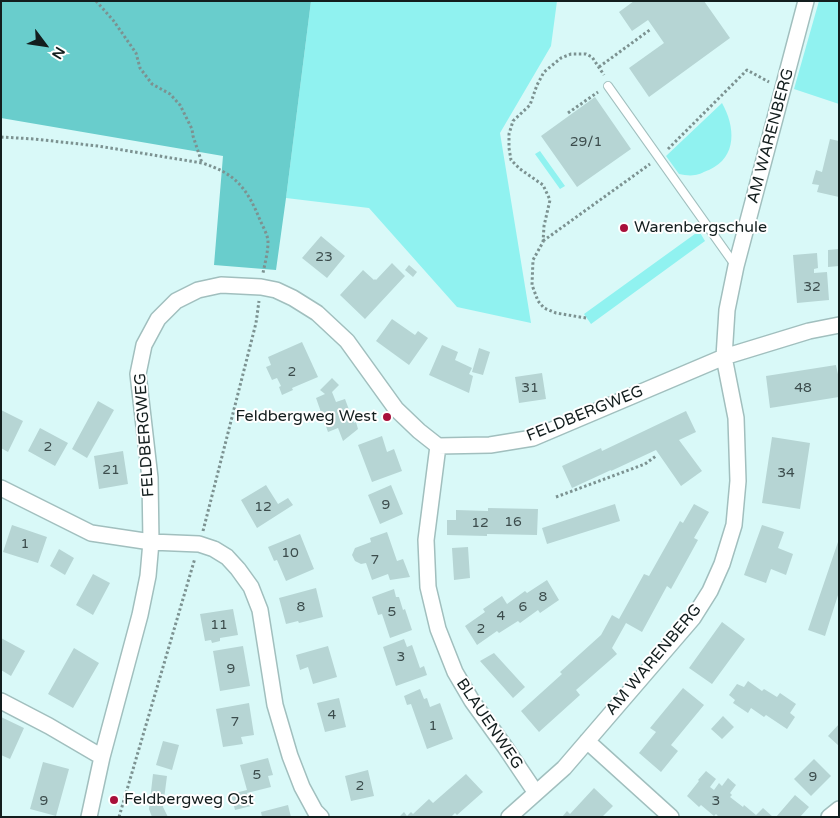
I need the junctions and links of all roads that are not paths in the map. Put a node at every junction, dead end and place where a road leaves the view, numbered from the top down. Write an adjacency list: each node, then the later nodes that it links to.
1 (806, 1): 3 (street, AM WARENBERG)
2 (608, 86): 3 (lane)
3 (736, 266): 5 (street, AM WARENBERG)
4 (839, 325): 5 (street, FELDBERGWEG)
5 (724, 357): 6 (street, FELDBERGWEG); 10 (street, AM WARENBERG)
6 (438, 446): 8 (street, FELDBERGWEG); 12 (street, BLAUENWEG)
7 (1, 488): 8 (street)
8 (151, 542): 11 (street, FELDBERGWEG); 15 (street)
9 (1, 701): 11 (street)
10 (587, 740): 12 (street, AM WARENBERG); 17 (street)
11 (102, 757): 14 (street, FELDBERGWEG)
12 (536, 793): 16 (street, AM WARENBERG)
13 (839, 809): 18 (street)
14 (88, 817)
15 (321, 817)
16 (509, 817)
17 (671, 817)
18 (829, 817)

